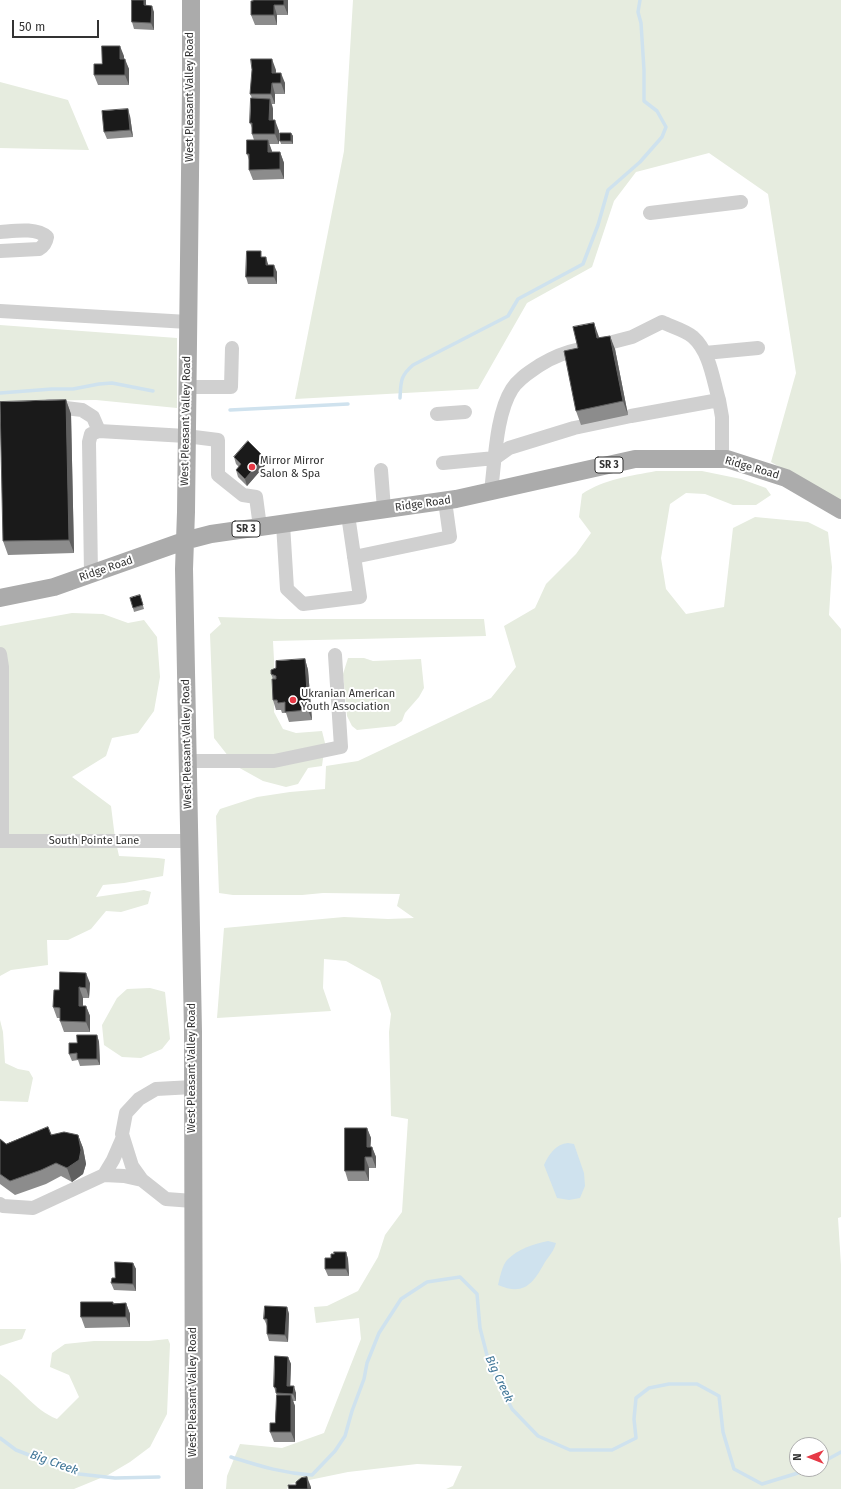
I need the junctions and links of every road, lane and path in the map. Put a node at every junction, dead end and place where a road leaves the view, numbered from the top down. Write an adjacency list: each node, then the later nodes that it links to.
1 (190, 0): 7 (main road, West Pleasant Valley Road)
2 (741, 202): 3 (street)
3 (650, 213)
4 (0, 232): 5 (street)
5 (0, 251)
6 (0, 311): 7 (street)
7 (188, 322): 13 (main road, West Pleasant Valley Road)
8 (601, 345): 12 (street)
9 (232, 348): 13 (street)
10 (758, 348): 12 (street)
11 (580, 349): 20 (street)
12 (705, 353): 14 (street)
13 (187, 387): 19 (main road, West Pleasant Valley Road)
14 (719, 400): 20 (street); 21 (street)
15 (34, 404): 18 (street)
16 (465, 412): 17 (street)
17 (437, 414)
18 (99, 431): 19 (street); 33 (street)
19 (186, 436): 30 (street); 31 (main road, West Pleasant Valley Road)
20 (495, 458): 22 (street); 24 (street)
21 (722, 459): 24 (main road, Ridge Road / SR 3); 27 (main road, Ridge Road / SR 3)
22 (443, 464)
23 (381, 470): 26 (street)
24 (491, 491): 25 (main road, Ridge Road / SR 3)
25 (445, 501): 26 (main road, Ridge Road / SR 3); 32 (street)
26 (384, 510): 28 (main road, Ridge Road / SR 3)
27 (841, 510)
28 (348, 515): 29 (main road, Ridge Road / SR 3); 32 (street)
29 (283, 524): 30 (main road, Ridge Road / SR 3); 32 (street)
30 (260, 527): 31 (main road, Ridge Road / SR 3)
31 (184, 541): 33 (main road, Ridge Road / SR 3); 37 (main road, West Pleasant Valley Road)
32 (354, 557)
33 (91, 574): 34 (main road, Ridge Road / SR 3)
34 (0, 598)
35 (0, 654): 38 (street)
36 (335, 655): 37 (street)
37 (187, 761): 39 (main road, West Pleasant Valley Road)
38 (1, 841): 39 (street, South Pointe Lane)
39 (189, 841): 40 (main road, West Pleasant Valley Road)
40 (193, 1087): 41 (street); 44 (main road, West Pleasant Valley Road)
41 (123, 1138): 42 (street); 43 (street)
42 (104, 1175): 43 (street); 45 (street)
43 (142, 1180): 44 (street)
44 (193, 1200): 46 (main road, West Pleasant Valley Road)
45 (0, 1204)
46 (194, 1489)

